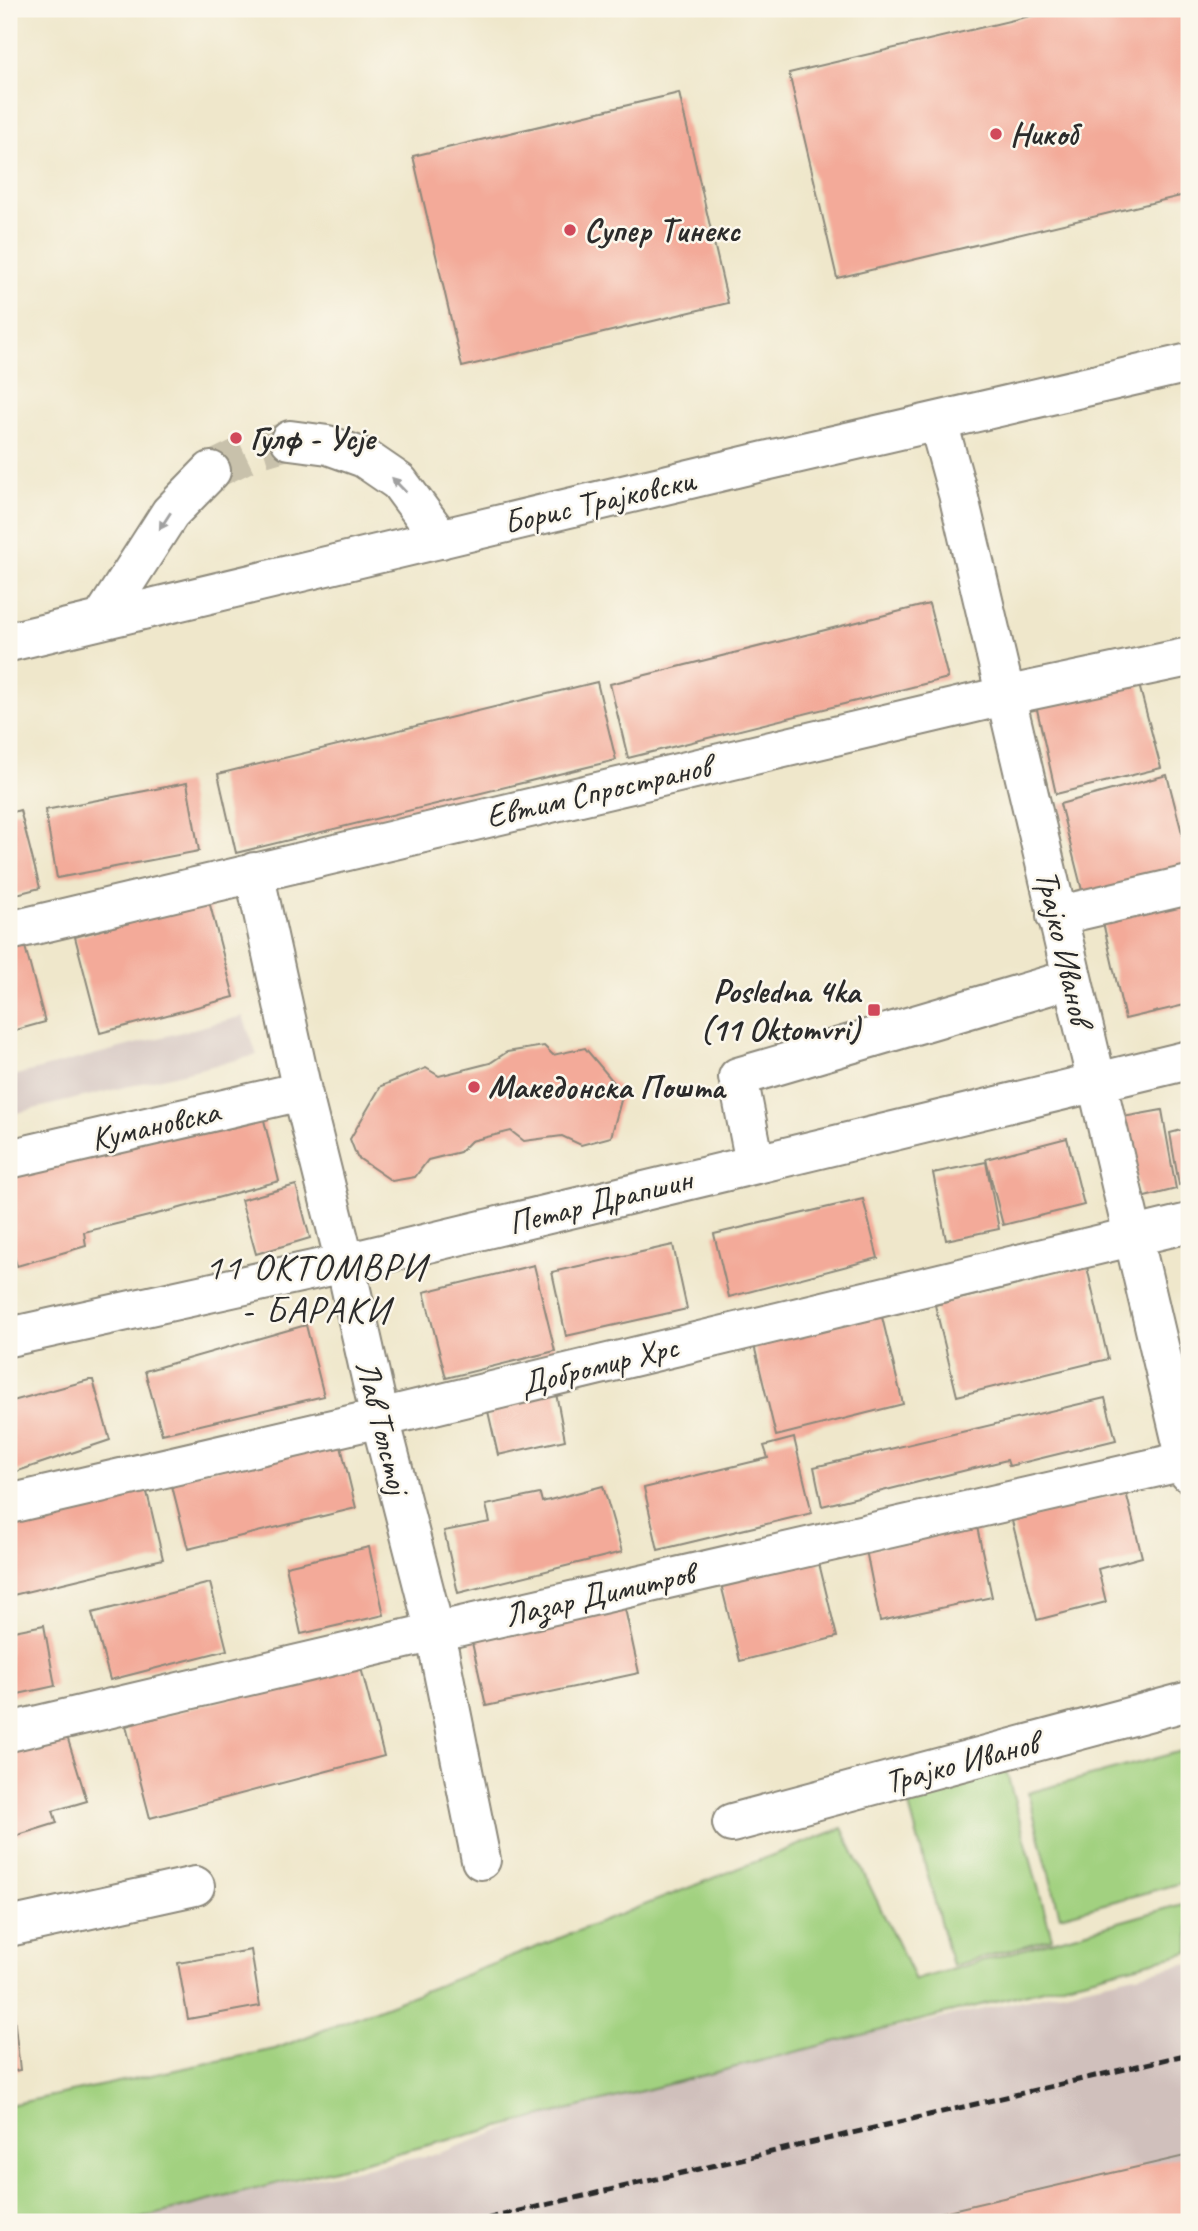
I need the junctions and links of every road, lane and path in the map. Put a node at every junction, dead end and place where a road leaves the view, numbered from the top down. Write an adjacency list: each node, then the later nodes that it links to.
1 (1189, 363): 2 (street, Борис Трајковски)
2 (938, 422): 5 (street, Борис Трајковски); 9 (street, Трајко Иванов)
3 (290, 440): 5 (street, one-way to 3)
4 (211, 471): 6 (street, one-way to 6)
5 (441, 539): 6 (street, Борис Трајковски)
6 (102, 619): 7 (street, Борис Трајковски)
7 (9, 642)
8 (1189, 657): 9 (street, Евтим Спространов)
9 (1004, 696): 10 (street, Евтим Спространов); 12 (street, Трајко Иванов)
10 (254, 872): 13 (street, Евтим Спространов); 17 (street, Лав Толстој)
11 (1189, 885): 12 (street)
12 (1056, 916): 14 (street, Трајко Иванов)
13 (9, 931)
14 (1071, 979): 16 (street, Трајко Иванов); 19 (street)
15 (1189, 1060): 16 (street, Петар Драпшин)
16 (1096, 1082): 19 (street, Петар Драпшин); 21 (street, Трајко Иванов)
17 (302, 1091): 18 (street, Кумановска); 22 (street, Лав Толстој)
18 (9, 1159)
19 (755, 1163): 22 (street, Петар Драпшин)
20 (1189, 1223): 21 (street, Добромир Хрс)
21 (1132, 1236): 24 (street, Добромир Хрс); 25 (street, Трајко Иванов)
22 (345, 1263): 23 (street, Петар Драпшин); 24 (street, Лав Толстој)
23 (9, 1337)
24 (380, 1418): 26 (street, Добромир Хрс); 27 (street, Лав Толстој)
25 (1188, 1465): 27 (street, Лазар Димитров)
26 (9, 1504)
27 (435, 1632): 29 (street, Лазар Димитров); 31 (street, Лав Толстој)
28 (1189, 1701): 30 (street, Трајко Иванов)
29 (9, 1731)
30 (732, 1824)
31 (481, 1860)
32 (195, 1886): 33 (street)
33 (9, 1927)

